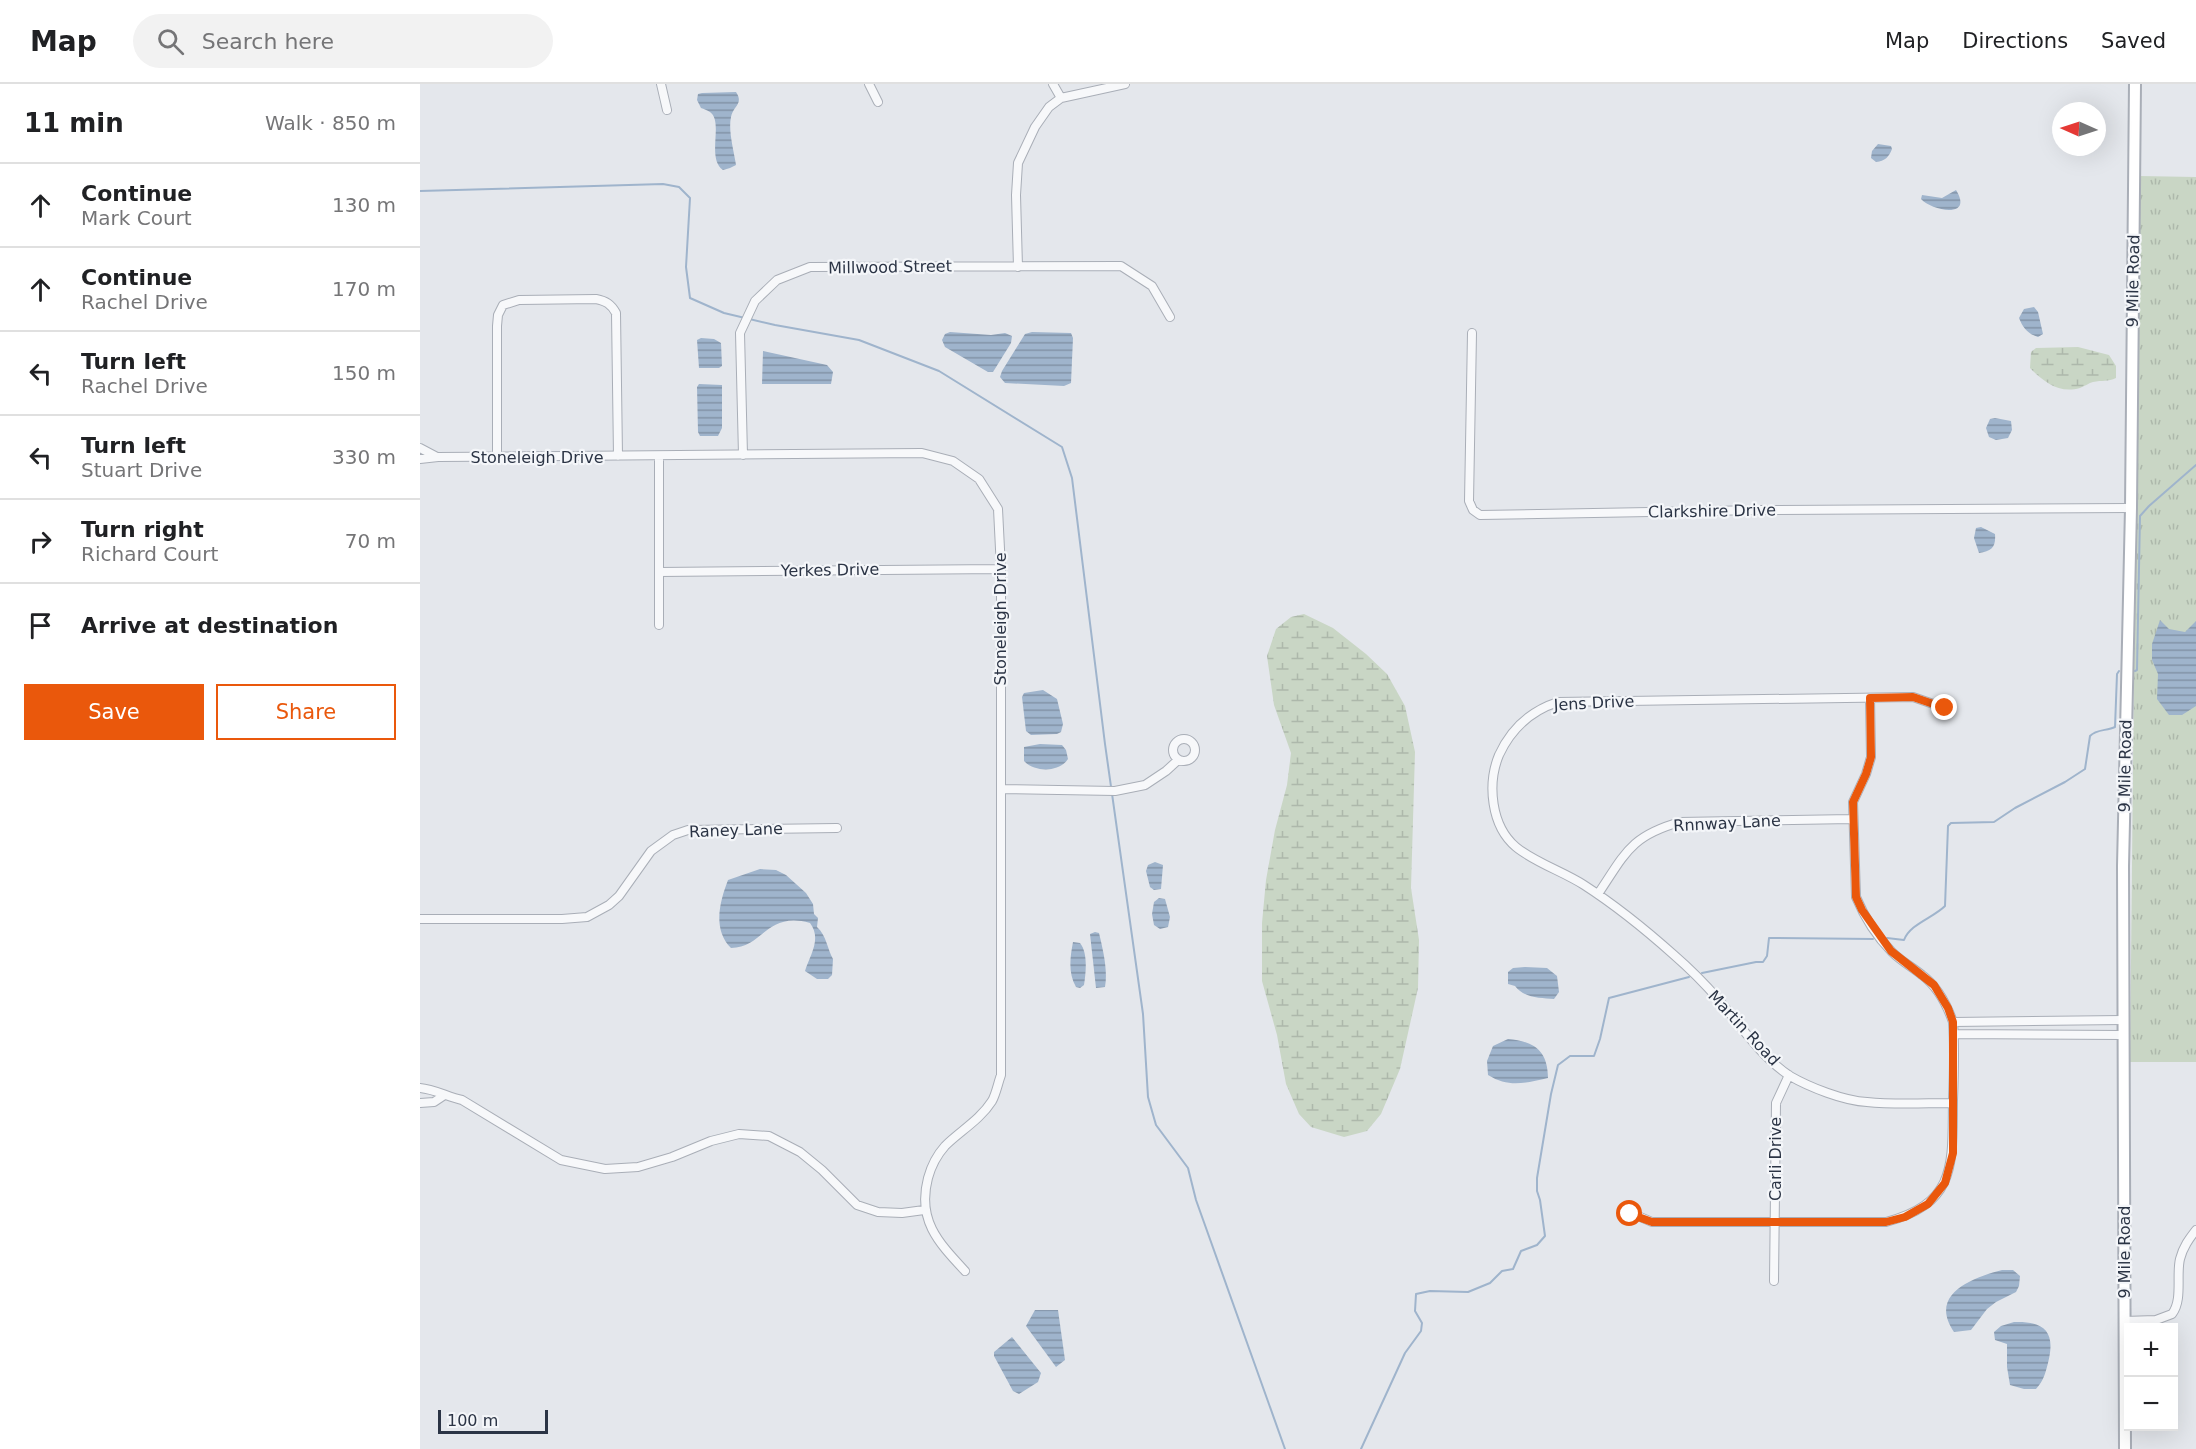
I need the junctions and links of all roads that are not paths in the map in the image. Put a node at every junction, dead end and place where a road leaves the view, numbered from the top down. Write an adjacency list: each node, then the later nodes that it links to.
1 (661, 84): 8 (street)
2 (869, 84): 7 (street)
3 (1053, 84): 6 (street)
4 (1125, 84): 6 (street)
5 (2135, 84): 19 (street, 9 Mile Road)
6 (1061, 98): 9 (street)
7 (878, 102)
8 (667, 110)
9 (1018, 267): 10 (street, Millwood Street); 13 (street, Millwood Street)
10 (1170, 316)
11 (1472, 333): 19 (street, Clarkshire Drive)
12 (420, 448): 15 (street, Stoneleigh Drive)
13 (743, 455): 17 (street, Stoneleigh Drive); 20 (street, Stoneleigh Drive)
14 (618, 456): 16 (street, Stoneleigh Drive); 16 (street); 17 (street, Stoneleigh Drive)
15 (438, 457): 16 (street, Stoneleigh Drive); 18 (street, Stoneleigh Drive)
16 (497, 457)
17 (659, 457): 21 (street)
18 (420, 459)
19 (2131, 508): 31 (street, 9 Mile Road)
20 (1001, 569): 21 (street, Yerkes Drive); 26 (street, Stoneleigh Drive)
21 (659, 572): 22 (street)
22 (659, 625)
23 (1870, 698): 24 (street, Jens Drive); 27 (street); 29 (street, Jens Drive)
24 (1945, 708)
25 (1178, 760): 26 (street)
26 (1001, 789): 40 (street, Stoneleigh Drive)
27 (1852, 819): 29 (street, Rnnway Lane); 32 (street)
28 (837, 828): 30 (street, Raney Lane)
29 (1598, 894): 35 (street, Martin Road)
30 (420, 919)
31 (2123, 1020): 32 (street); 34 (street, 9 Mile Road)
32 (1953, 1022): 33 (street)
33 (1954, 1034): 34 (street); 39 (street)
34 (2123, 1035): 46 (street, 9 Mile Road)
35 (1789, 1075): 39 (street, Martin Road); 42 (street, Carli Drive)
36 (420, 1088): 37 (street)
37 (443, 1096): 38 (street); 40 (street)
38 (420, 1102)
39 (1953, 1103): 42 (street)
40 (924, 1210): 44 (street)
41 (1630, 1214): 42 (street)
42 (1775, 1224): 45 (street, Carli Drive)
43 (2196, 1230): 46 (street)
44 (965, 1271)
45 (1774, 1281)
46 (2124, 1321): 47 (street, 9 Mile Road)
47 (2125, 1449)

